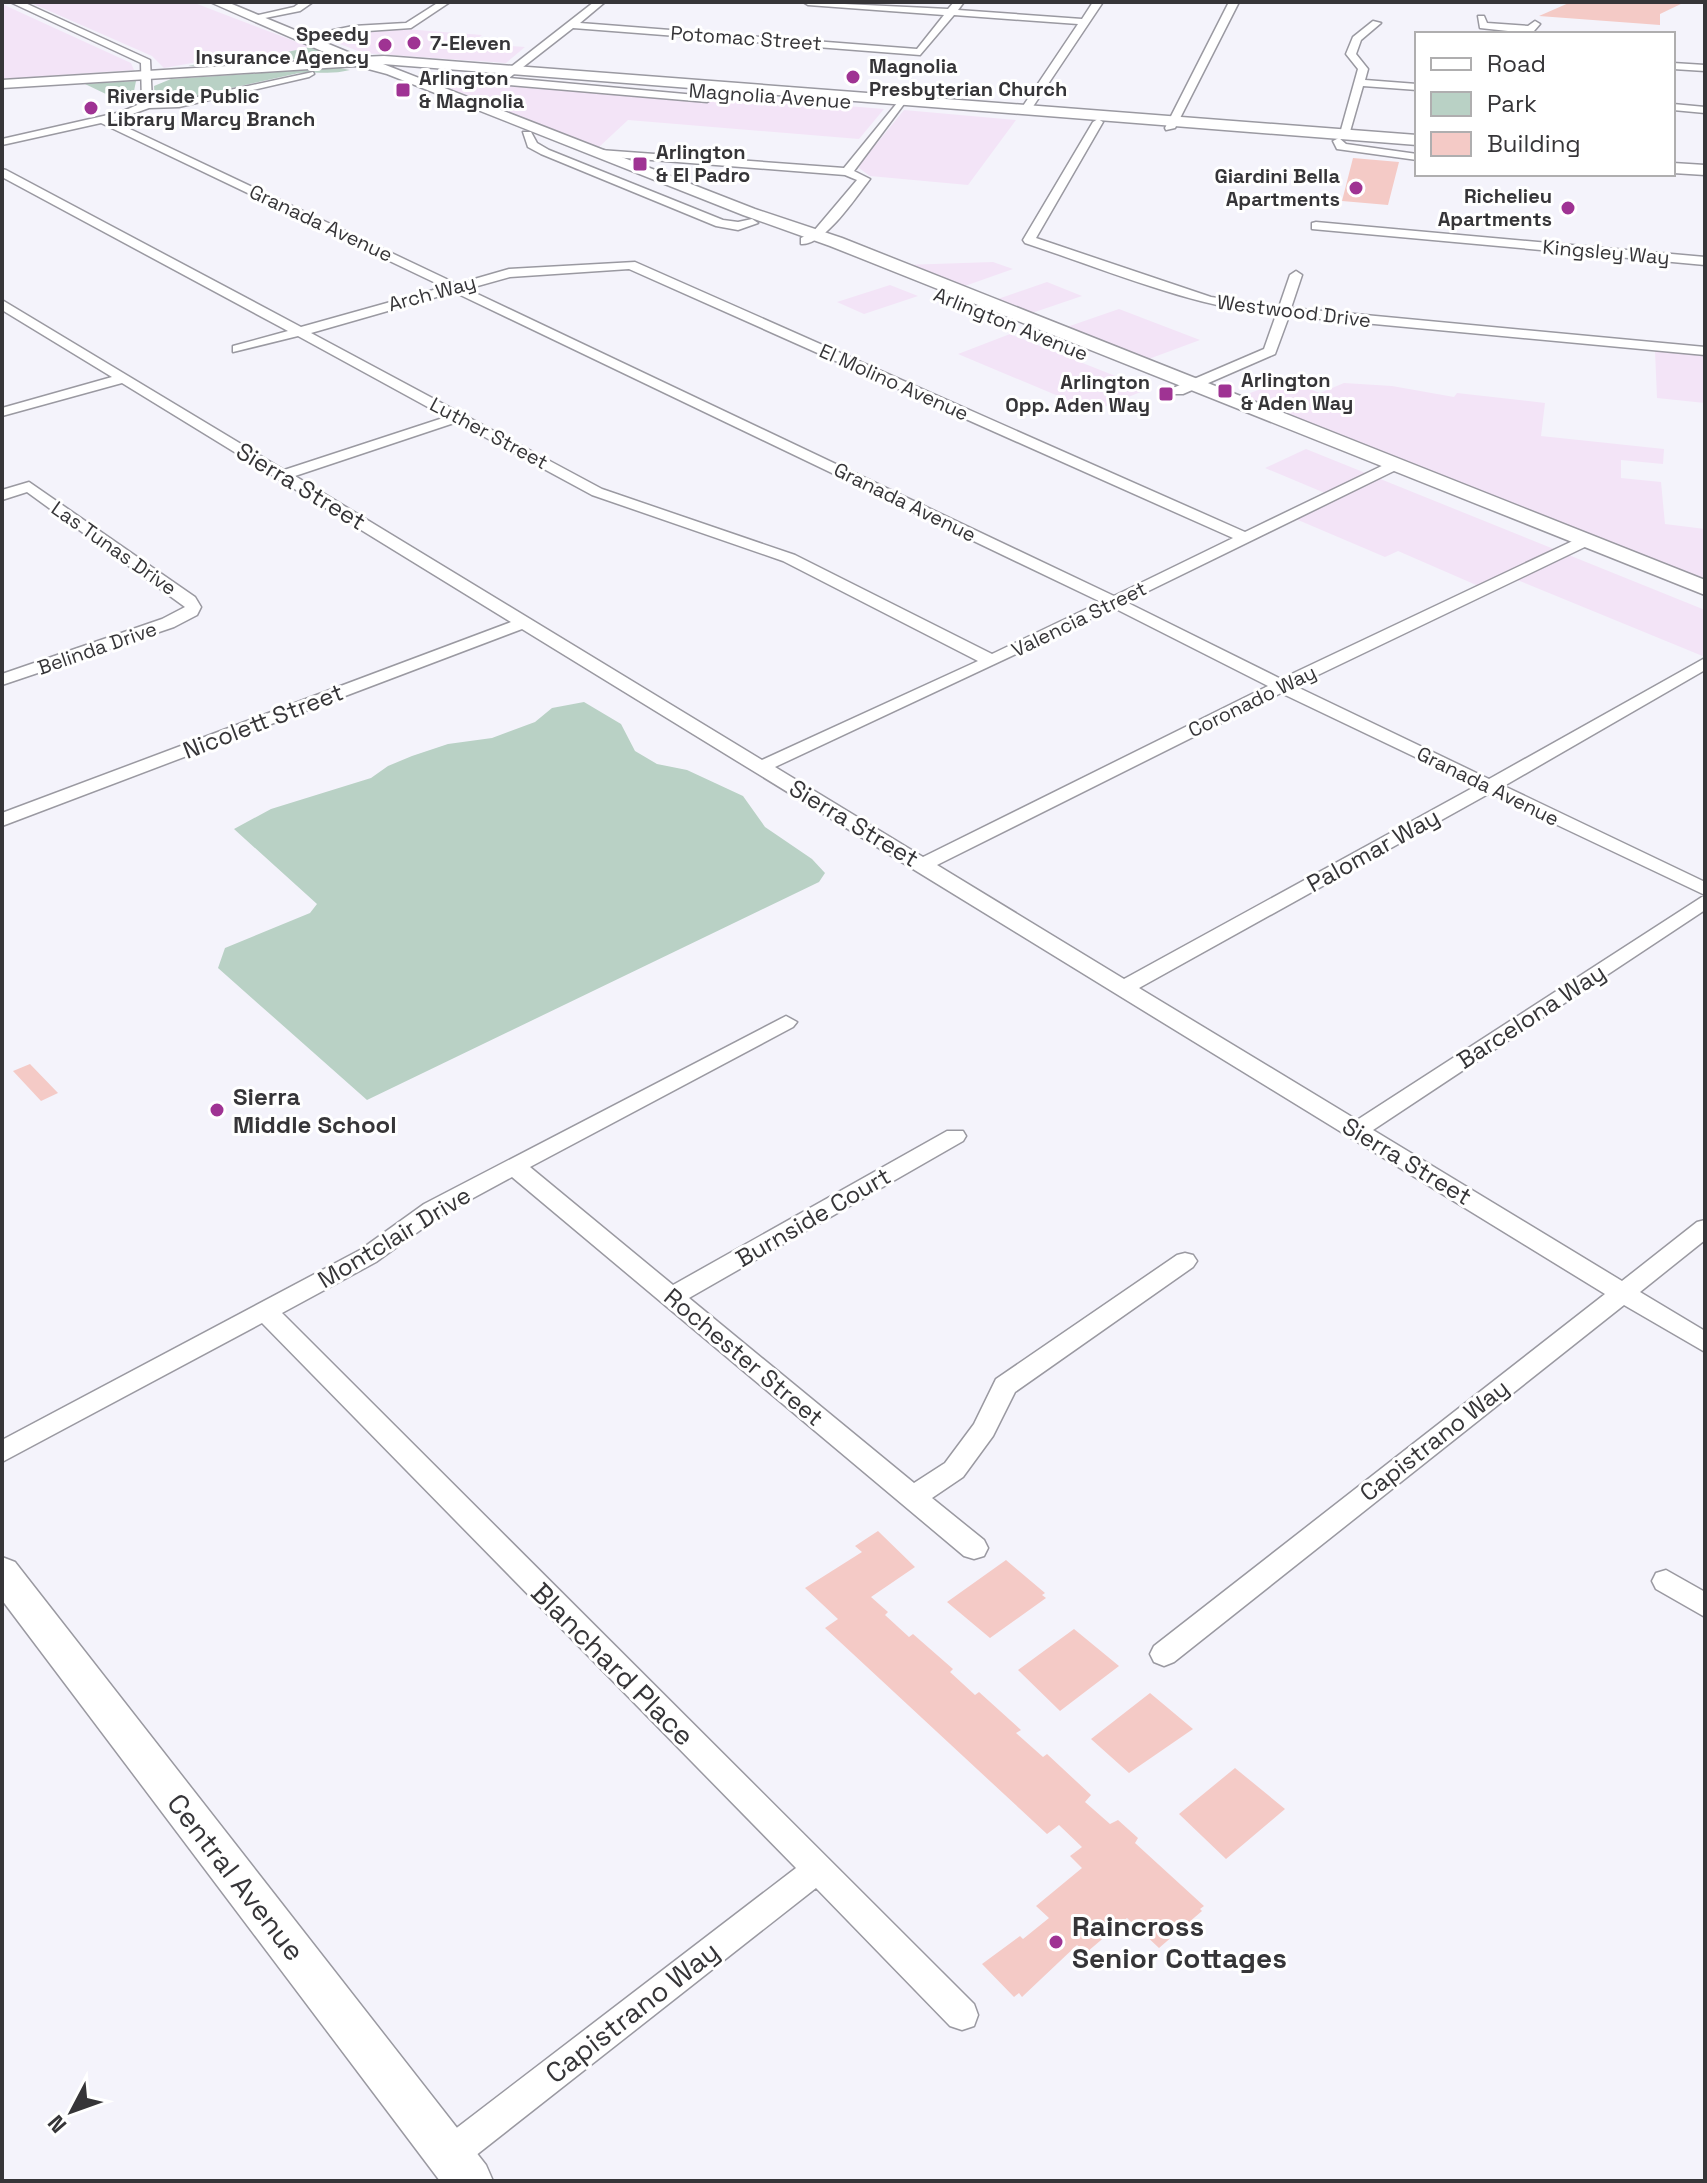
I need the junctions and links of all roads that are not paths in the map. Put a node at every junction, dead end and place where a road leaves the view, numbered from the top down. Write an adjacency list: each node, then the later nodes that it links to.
1 (15, 2): 26 (street)
2 (216, 2): 11 (main road, Arlington Avenue)
3 (308, 2): 11 (street)
4 (445, 2): 18 (street)
5 (600, 2): 16 (street)
6 (808, 2): 10 (street)
7 (959, 2): 10 (street)
8 (1098, 2): 13 (street)
9 (1234, 2): 38 (street)
10 (953, 12): 13 (street); 16 (street, Potomac Street)
11 (255, 17): 18 (main road, Arlington Avenue)
12 (1481, 18): 17 (street)
13 (1086, 22): 34 (street)
14 (1376, 23): 27 (street)
15 (1535, 24): 17 (street)
16 (571, 25): 23 (street)
17 (1512, 31)
18 (305, 37): 19 (main road, Arlington Avenue)
19 (362, 63): 22 (main road, Magnolia Avenue); 23 (main road, Magnolia Avenue); 25 (main road, Arlington Avenue); 26 (main road, Magnolia Avenue); 54 (main road, Arlington Avenue)
20 (1675, 66): 21 (street)
21 (1705, 68)
22 (429, 69): 23 (main road, Magnolia Avenue); 25 (main road)
23 (509, 72): 30 (street); 31 (main road, Magnolia Avenue)
24 (309, 74): 32 (street)
25 (407, 77): 45 (main road, Arlington Avenue)
26 (147, 80): 28 (main road); 32 (street)
27 (1358, 83): 29 (street); 41 (street)
28 (2, 84)
29 (1415, 87)
30 (707, 99)
31 (900, 103): 34 (main road, Magnolia Avenue); 37 (main road, Magnolia Avenue); 52 (street)
32 (147, 105): 36 (street)
33 (1675, 107): 35 (street)
34 (1026, 109): 38 (main road, Magnolia Avenue)
35 (1705, 110)
36 (103, 120): 40 (street); 58 (street, Granada Avenue)
37 (1098, 122): 38 (main road, Magnolia Avenue); 60 (street, Westwood Drive)
38 (1172, 124): 41 (main road, Magnolia Avenue)
39 (2, 127): 40 (street)
40 (22, 138): 43 (street)
41 (1341, 138): 42 (main road, Magnolia Avenue); 44 (main road, Magnolia Avenue); 46 (street)
42 (1415, 140)
43 (2, 142)
44 (1415, 147)
45 (600, 153): 52 (street); 54 (main road, Arlington Avenue)
46 (1415, 157)
47 (1675, 161): 48 (main road)
48 (1705, 163)
49 (1675, 168): 50 (main road)
50 (1705, 170)
51 (2, 172): 61 (street, Luther Street)
52 (847, 172): 54 (street)
53 (1316, 226): 55 (street, Kingsley Way)
54 (811, 238): 65 (main road, Arlington Avenue)
55 (1705, 261)
56 (631, 265): 58 (street, Arch Way); 71 (street, El Molino Avenue)
57 (1296, 275): 60 (street)
58 (454, 286): 61 (street, Arch Way); 74 (street, Granada Avenue)
59 (2, 304): 64 (street, Sierra Street)
60 (1282, 312): 63 (street, Westwood Drive); 65 (street)
61 (299, 330): 62 (street, Arch Way); 67 (street, Luther Street)
62 (238, 349)
63 (1705, 351)
64 (124, 378): 66 (street); 69 (street, Sierra Street)
65 (1186, 388): 68 (main road, Arlington Avenue)
66 (2, 412)
67 (459, 417): 69 (street); 78 (street, Luther Street)
68 (1387, 469): 71 (street, Valencia Street); 72 (main road, Arlington Avenue)
69 (283, 475): 77 (street, Sierra Street)
70 (2, 495): 76 (street, Las Tunas Drive)
71 (1244, 537): 74 (street, Valencia Street)
72 (1577, 545): 73 (main road, Arlington Avenue); 75 (main road, Arlington Avenue); 81 (street, Coronado Way)
73 (1705, 588)
74 (1114, 602): 78 (street, Valencia Street); 81 (street, Granada Avenue)
75 (1705, 604)
76 (191, 612): 80 (street, Belinda Drive)
77 (525, 622): 82 (street, Sierra Street); 84 (street, Nicolett Street)
78 (992, 661): 82 (street, Valencia Street)
79 (1705, 663): 83 (street, Palomar Way)
80 (2, 680)
81 (1281, 686): 83 (street, Granada Avenue); 85 (street, Coronado Way)
82 (761, 767): 85 (street, Sierra Street)
83 (1490, 786): 86 (street, Granada Avenue); 88 (street, Palomar Way)
84 (2, 820)
85 (922, 865): 88 (street, Sierra Street)
86 (1705, 889)
87 (1705, 901): 90 (street, Barcelona Way)
88 (1123, 988): 90 (street, Sierra Street)
89 (786, 1022): 92 (street, Montclair Drive)
90 (1357, 1130): 95 (street, Sierra Street)
91 (955, 1136): 96 (street, Burnside Court)
92 (515, 1167): 96 (street, Rochester Street); 97 (street, Montclair Drive)
93 (1705, 1228): 95 (street, Capistrano Way)
94 (1185, 1261): 100 (street)
95 (1621, 1292): 98 (street, Sierra Street); 105 (street, Capistrano Way)
96 (672, 1297): 100 (street, Rochester Street)
97 (266, 1312): 99 (street, Montclair Drive); 106 (street, Blanchard Place)
98 (1705, 1343)
99 (2, 1452)
100 (912, 1498): 101 (street, Rochester Street)
101 (974, 1548)
102 (2, 1572): 108 (main road, Central Avenue)
103 (1666, 1581): 104 (street)
104 (1705, 1606)
105 (1164, 1654)
106 (816, 1870): 107 (street, Blanchard Place); 108 (street, Capistrano Way)
107 (962, 2015)
108 (459, 2168)

